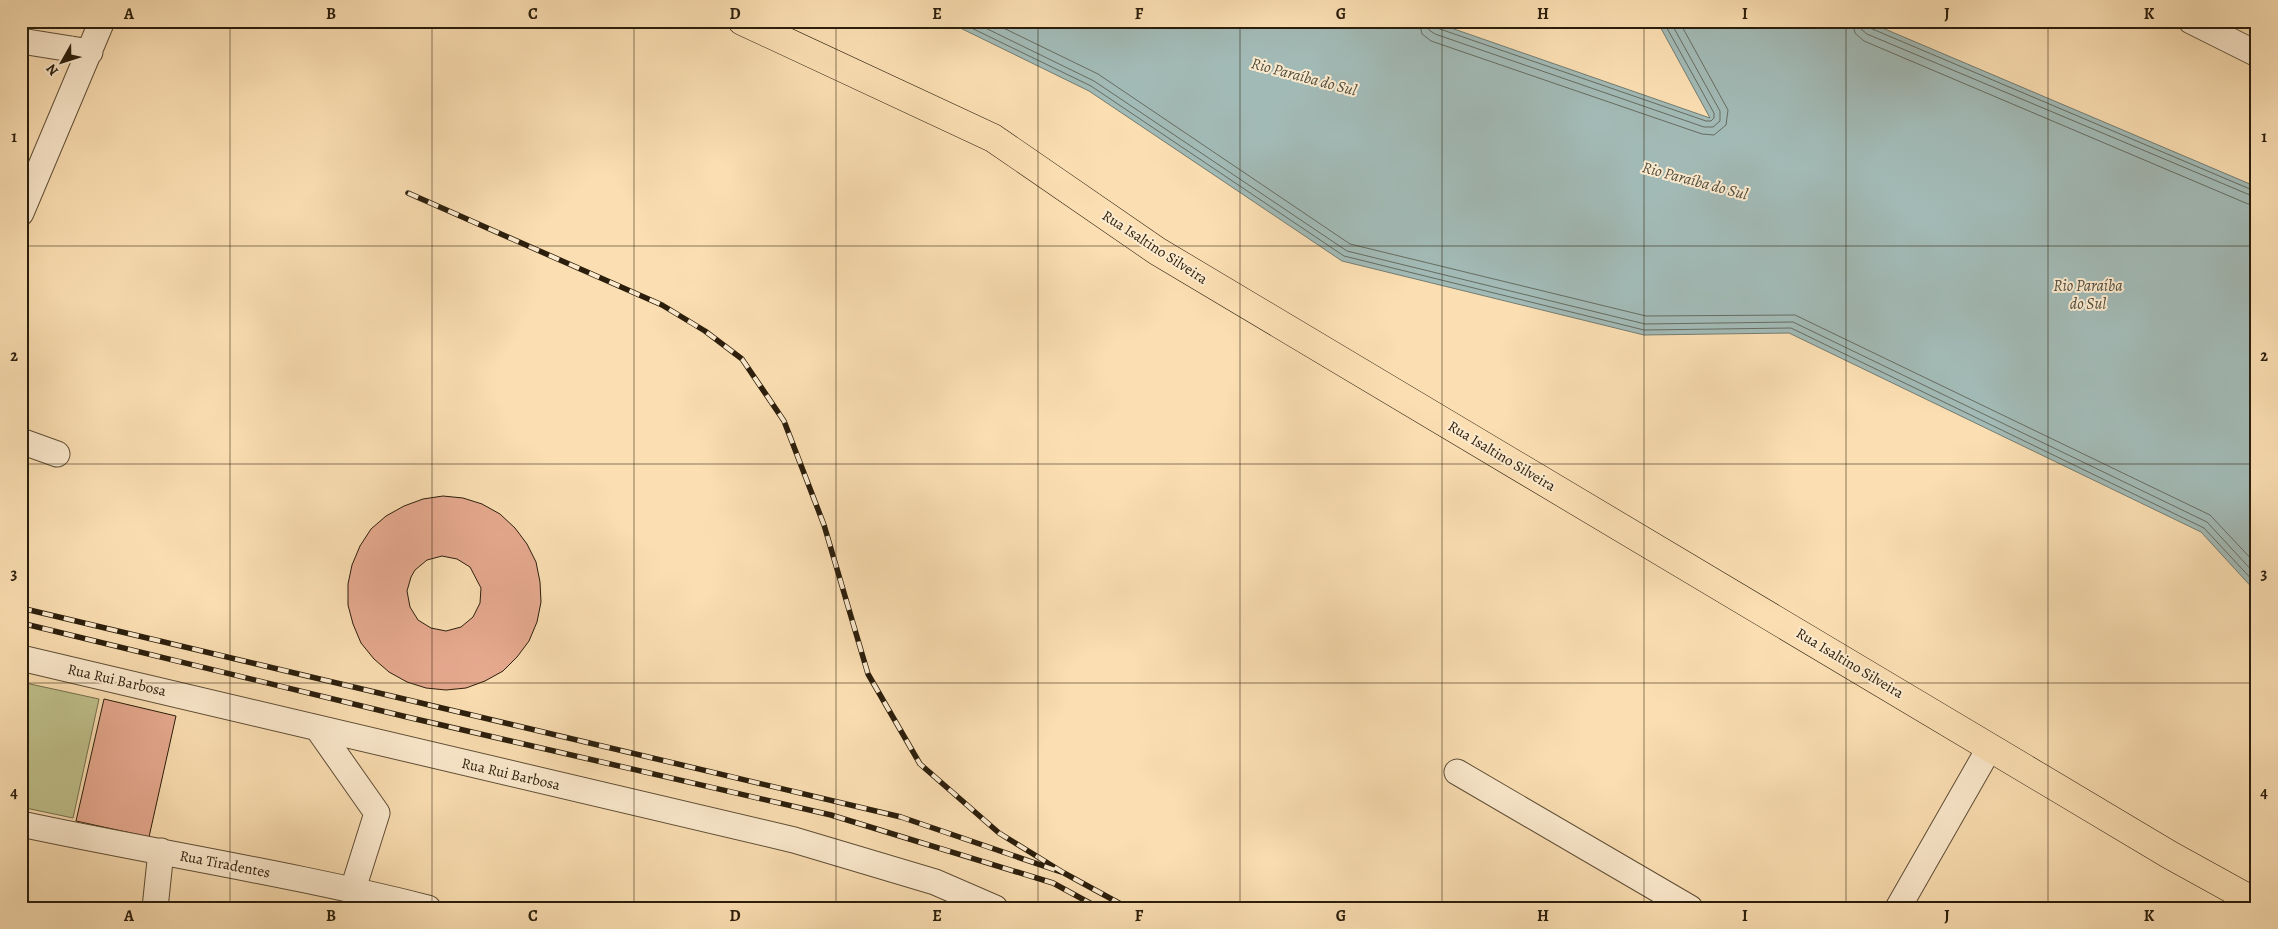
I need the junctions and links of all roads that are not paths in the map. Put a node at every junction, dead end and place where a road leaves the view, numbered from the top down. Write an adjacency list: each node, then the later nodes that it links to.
1 (102, 21): 5 (street)
2 (742, 21): 12 (main road, Rua Isaltino Silveira)
3 (2191, 21): 6 (street)
4 (21, 41): 5 (street)
5 (90, 52): 7 (street)
6 (2257, 54)
7 (21, 213)
8 (21, 441): 9 (street)
9 (57, 454)
10 (21, 658): 11 (street, Rua Rui Barbosa)
11 (318, 729): 16 (street); 20 (street, Rua Rui Barbosa)
12 (1990, 747): 17 (main road, Rua Isaltino Silveira); 22 (street)
13 (1457, 772): 21 (street)
14 (21, 824): 15 (street, Rua Tiradentes)
15 (161, 851): 16 (street, Rua Tiradentes); 18 (street)
16 (353, 889): 19 (street, Rua Tiradentes)
17 (2257, 903)
18 (155, 908)
19 (428, 908)
20 (995, 908)
21 (1690, 908)
22 (1898, 908)

